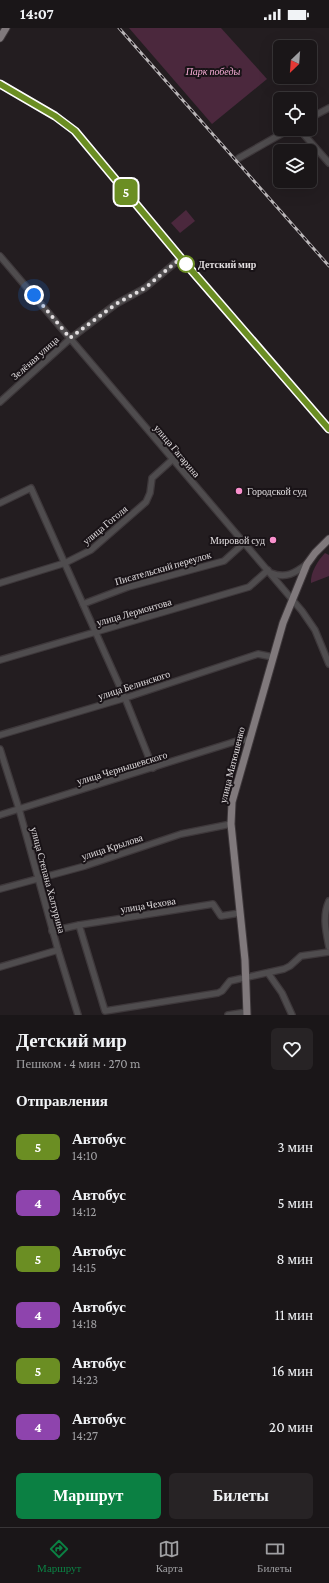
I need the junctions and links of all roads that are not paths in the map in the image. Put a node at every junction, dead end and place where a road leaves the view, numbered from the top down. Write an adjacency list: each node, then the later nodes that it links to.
1 (6, 28): 2 (main road)
2 (0, 38)
3 (0, 84): 11 (main road)
4 (329, 108): 5 (street)
5 (317, 114)
6 (278, 136): 8 (street)
7 (305, 136): 9 (street)
8 (239, 158)
9 (329, 163)
10 (0, 256): 12 (street, улица Гагарина)
11 (181, 258): 12 (street, Зелёная улица); 14 (main road)
12 (70, 338): 13 (street, Зелёная улица); 15 (street, улица Гагарина)
13 (0, 402)
14 (329, 429)
15 (172, 460): 18 (street, улица Гагарина); 19 (street, улица Гоголя)
16 (0, 503): 19 (street)
17 (329, 539): 20 (main road, улица Матюшенко)
18 (244, 543): 21 (street, улица Гагарина); 24 (street, Писательский переулок)
19 (66, 563): 22 (street, улица Гоголя); 24 (street)
20 (307, 564): 21 (street); 23 (main road, улица Матюшенко)
21 (269, 572): 23 (street, улица Гагарина); 25 (street, улица Лермонтова)
22 (0, 583)
23 (292, 599): 26 (main road, улица Матюшенко); 28 (street, улица Гагарина)
24 (83, 604): 25 (street)
25 (95, 633): 27 (street, улица Лермонтова); 29 (street)
26 (273, 657): 29 (street, улица Белинского); 31 (main road, улица Матюшенко)
27 (0, 660)
28 (329, 664)
29 (125, 698): 30 (street, улица Белинского); 33 (street)
30 (0, 736)
31 (249, 740): 33 (street, улица Чернышевского); 36 (main road, улица Матюшенко)
32 (0, 749): 34 (street, улица Степана Халтурина)
33 (153, 768): 34 (street, улица Чернышевского)
34 (19, 809): 35 (street, улица Чернышевского); 37 (street, улица Степана Халтурина)
35 (0, 815)
36 (231, 824): 37 (street, улица Крылова); 40 (main road, улица Матюшенко)
37 (38, 878): 38 (street, улица Крылова); 42 (street, улица Степана Халтурина)
38 (0, 889)
39 (329, 901): 43 (street)
40 (240, 913): 41 (street, улица Чехова); 48 (main road, улица Матюшенко)
41 (79, 925): 42 (street, улица Чехова); 48 (street, улица Степана Халтурина)
42 (52, 931): 44 (street, улица Степана Халтурина)
43 (329, 948)
44 (58, 950): 46 (street); 50 (street, улица Степана Халтурина)
45 (329, 952): 47 (street)
46 (0, 967)
47 (268, 973): 48 (street); 52 (street)
48 (247, 978): 49 (main road, улица Матюшенко)
49 (247, 1014): 51 (street)
50 (78, 1015)
51 (228, 1015)
52 (292, 1015)

